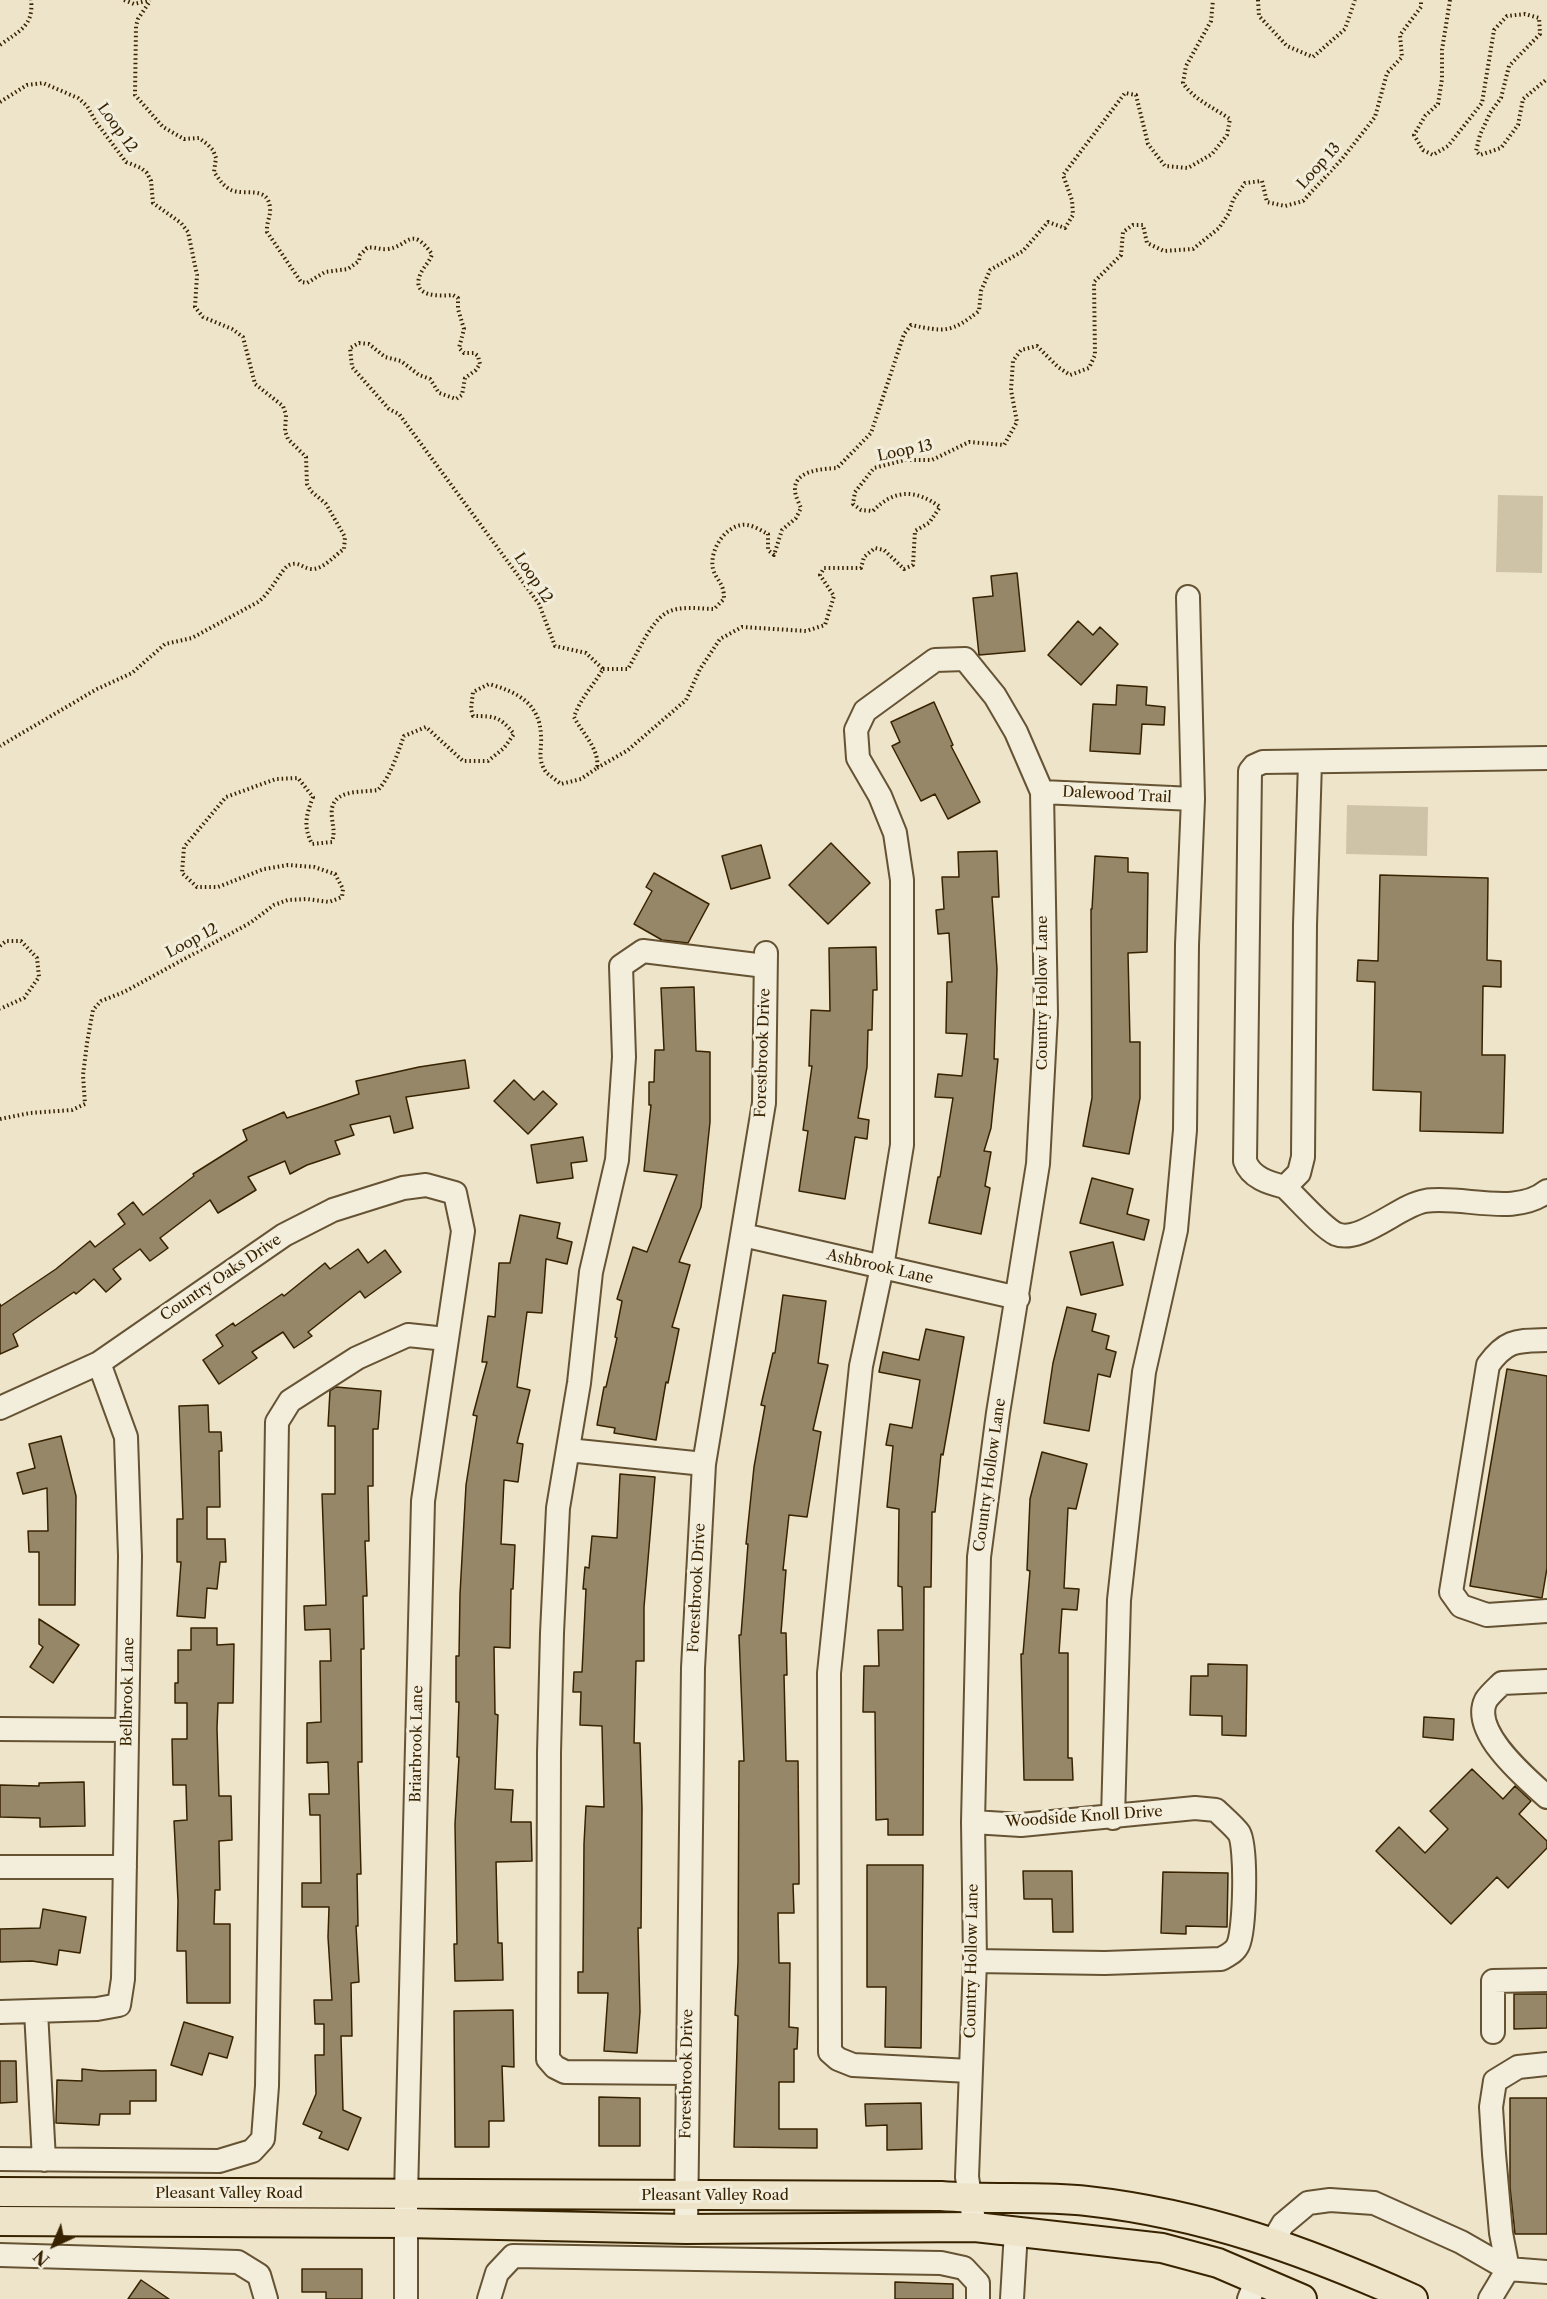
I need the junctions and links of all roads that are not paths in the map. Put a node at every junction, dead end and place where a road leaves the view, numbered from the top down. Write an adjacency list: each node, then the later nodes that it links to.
1 (1188, 597): 5 (street)
2 (1547, 758): 3 (street)
3 (1310, 762): 6 (street); 6 (street)
4 (1042, 792): 5 (street, Dalewood Trail); 10 (street, Country Hollow Lane); 11 (street, Country Hollow Lane)
5 (1193, 799): 23 (street)
6 (1285, 1187): 7 (street)
7 (1547, 1191)
8 (455, 1193): 12 (street, Briarbrook Lane); 14 (street, Country Oaks Drive)
9 (743, 1235): 10 (street, Ashbrook Lane); 16 (street, Forestbrook Drive); 17 (street, Forestbrook Drive)
10 (882, 1267): 11 (street, Ashbrook Lane); 33 (street)
11 (1018, 1299): 24 (street, Country Hollow Lane)
12 (446, 1339): 36 (street); 38 (street, Briarbrook Lane)
13 (1547, 1340): 18 (street)
14 (99, 1363): 15 (street, Country Oaks Drive); 21 (street, Bellbrook Lane)
15 (0, 1408)
16 (568, 1450): 17 (street); 34 (street)
17 (704, 1464): 34 (street, Forestbrook Drive)
18 (1547, 1611)
19 (1547, 1681): 22 (street)
20 (0, 1729): 21 (street)
21 (128, 1730): 26 (street, Bellbrook Lane)
22 (1547, 1797)
23 (1113, 1818): 24 (street, Woodside Knoll Drive); 27 (street, Woodside Knoll Drive)
24 (973, 1822): 27 (street, Country Hollow Lane)
25 (0, 1867): 26 (street)
26 (125, 1868): 29 (street, Bellbrook Lane)
27 (975, 1961): 33 (street, Country Hollow Lane)
28 (1547, 1980): 31 (street)
29 (36, 2011): 30 (street); 36 (street)
30 (0, 2012)
31 (1493, 2032)
32 (1547, 2064): 48 (street)
33 (970, 2071): 40 (street, Country Hollow Lane)
34 (688, 2073): 39 (street, Forestbrook Drive)
35 (0, 2159): 36 (street)
36 (44, 2160)
37 (0, 2192): 38 (main road, Pleasant Valley Road)
38 (406, 2195): 39 (main road, Pleasant Valley Road); 42 (street, Briarbrook Lane)
39 (686, 2195): 40 (main road, Pleasant Valley Road); 44 (street, Forestbrook Drive)
40 (970, 2198): 43 (street, Country Hollow Lane); 46 (main road, Pleasant Valley Road)
41 (0, 2221): 42 (main road, Pleasant Valley Road)
42 (405, 2223): 44 (main road, Pleasant Valley Road); 52 (street, Briarbrook Lane)
43 (975, 2227): 44 (main road, Pleasant Valley Road); 45 (main road, Pleasant Valley Road)
44 (686, 2229)
45 (1016, 2231): 50 (main road, Pleasant Valley Road); 55 (street)
46 (1273, 2241): 48 (street); 50 (main road); 57 (main road, Pleasant Valley Road)
47 (0, 2255): 51 (street)
48 (1508, 2269): 49 (street); 58 (street)
49 (1547, 2272)
50 (1253, 2289): 56 (main road, Pleasant Valley Road)
51 (266, 2299)
52 (406, 2299)
53 (489, 2299): 54 (street)
54 (978, 2299)
55 (1012, 2299)
56 (1302, 2299)
57 (1413, 2299)
58 (1490, 2299)

